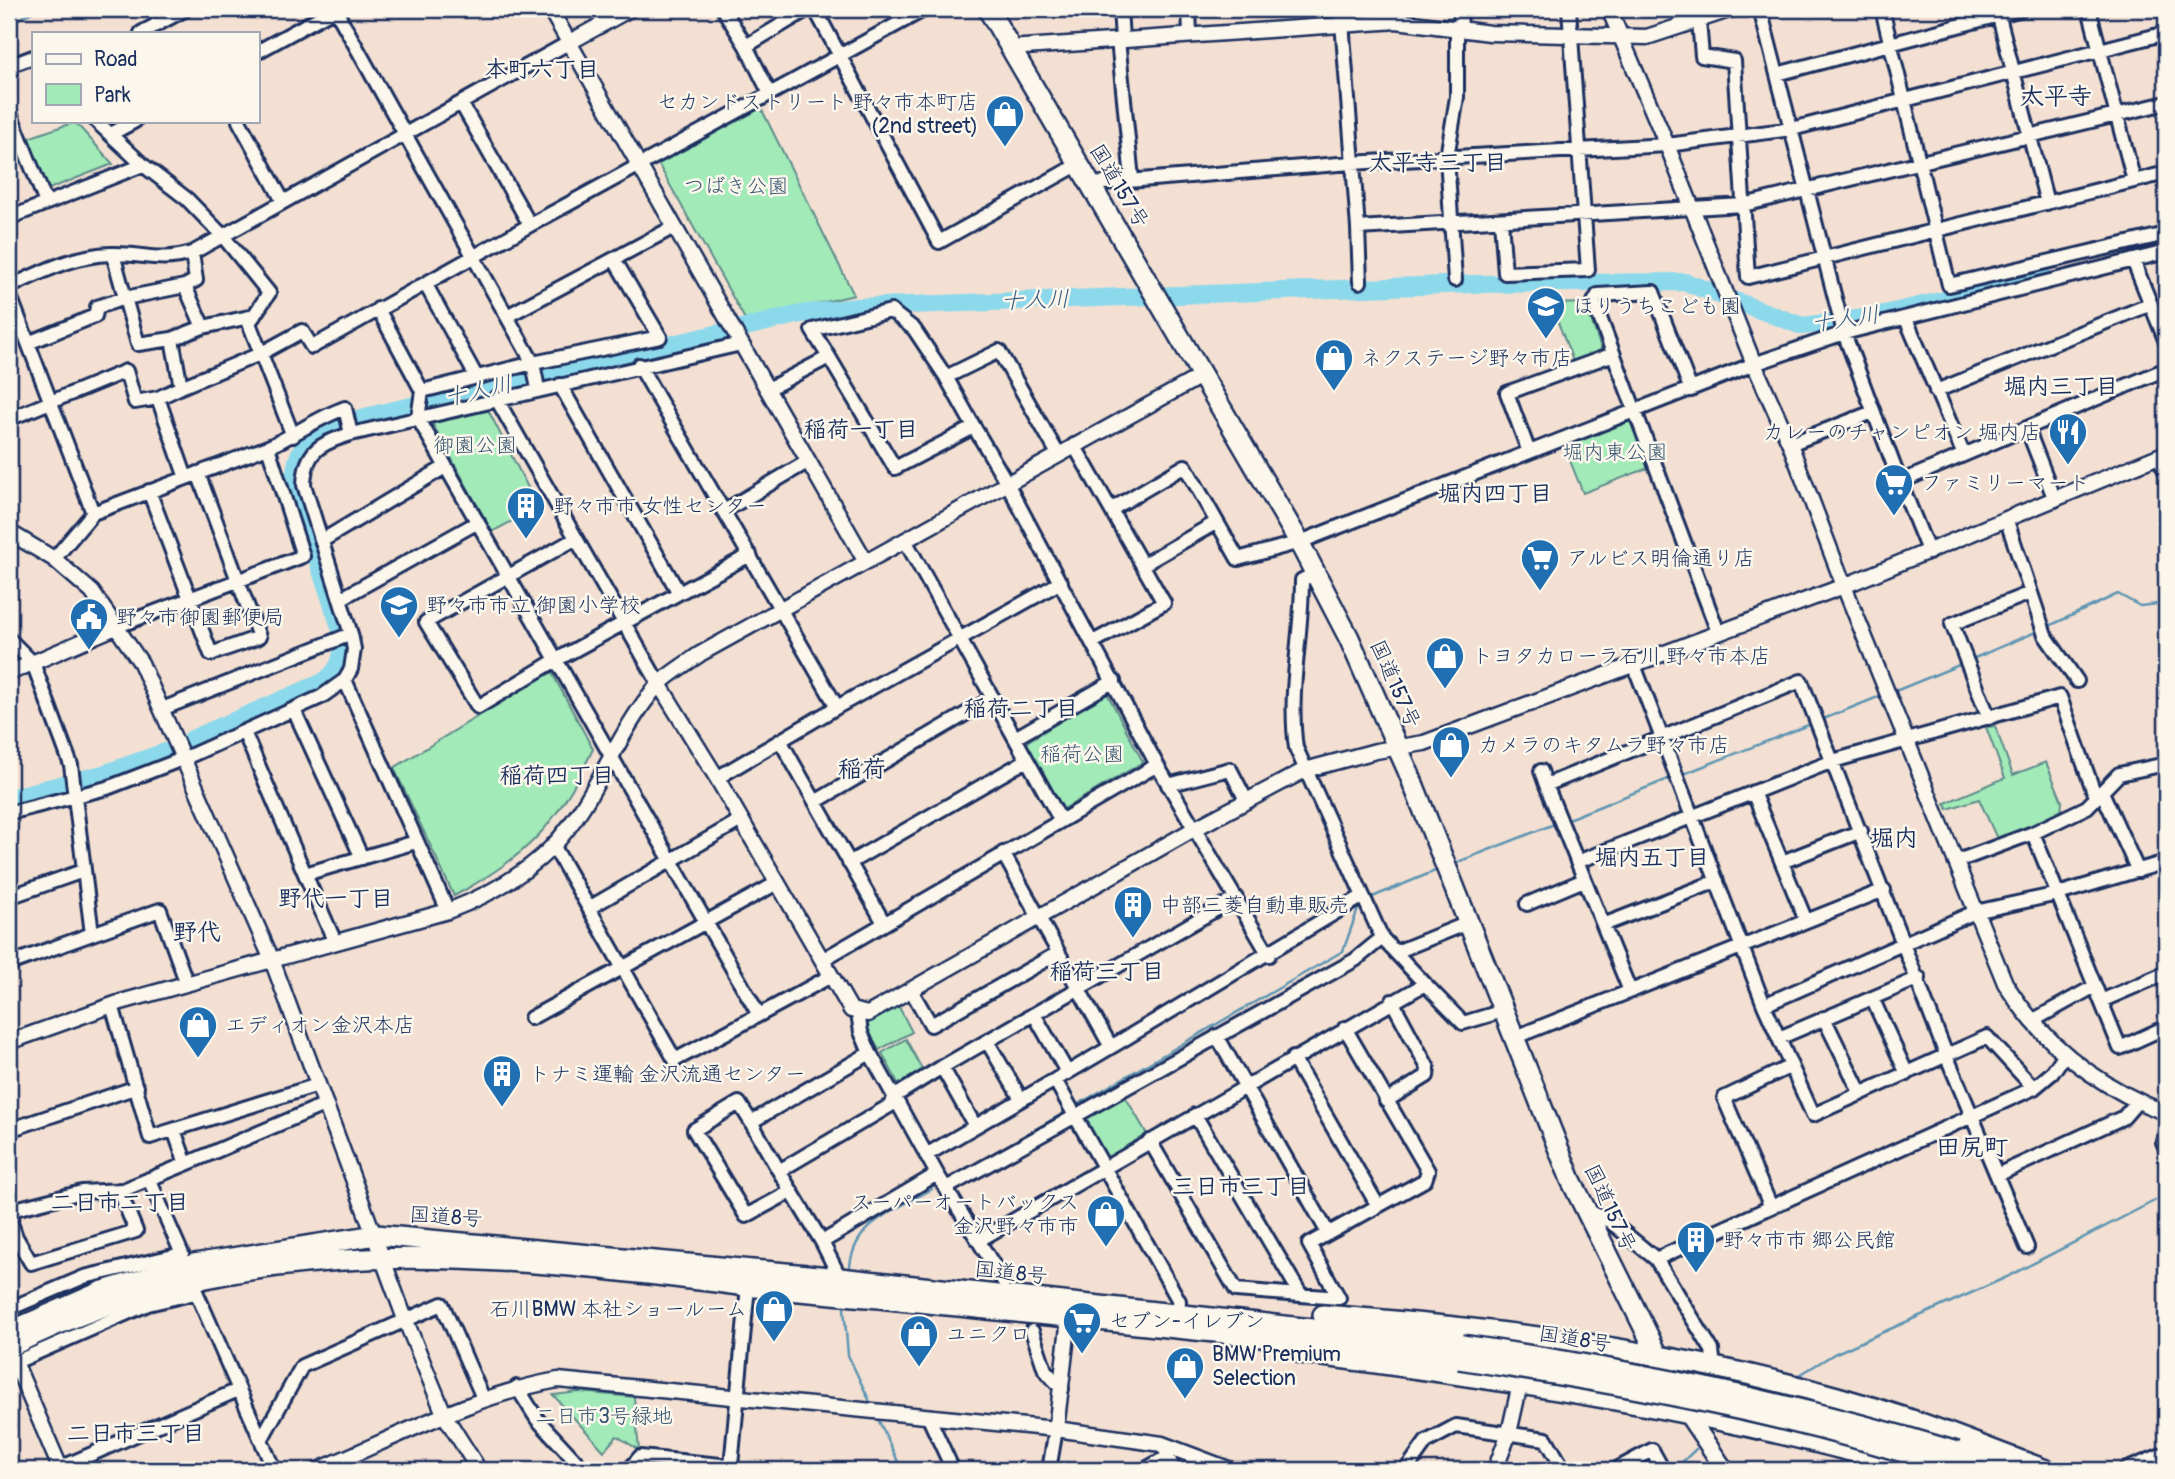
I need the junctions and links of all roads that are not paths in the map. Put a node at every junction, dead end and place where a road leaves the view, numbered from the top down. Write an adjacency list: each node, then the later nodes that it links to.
1 (186, 9): 24 (street)
2 (335, 9): 35 (street); 52 (street)
3 (550, 9): 30 (street)
4 (723, 9): 32 (street)
5 (808, 9): 32 (street)
6 (815, 9): 36 (street)
7 (925, 9): 36 (street)
8 (988, 9): 33 (highway, 国道157号)
9 (1120, 9): 29 (street)
10 (1189, 9): 26 (street)
11 (1460, 9): 23 (street)
12 (1569, 9): 27 (street)
13 (1609, 9): 28 (street)
14 (1729, 9): 22 (street)
15 (1760, 9): 40 (street)
16 (1882, 9): 31 (street)
17 (2022, 9): 20 (street)
18 (2089, 9): 34 (street)
19 (625, 10): 30 (street)
20 (1997, 12): 31 (street); 39 (street)
21 (1341, 16): 23 (street); 26 (street); 58 (street)
22 (1699, 21): 28 (street); 53 (street)
23 (1459, 30): 27 (street); 57 (street)
24 (143, 32)
25 (2166, 33): 34 (street)
26 (1190, 34): 29 (street)
27 (1570, 35): 28 (street); 56 (street)
28 (1623, 36): 55 (street)
29 (1120, 39): 33 (street); 64 (street)
30 (570, 42): 43 (street); 59 (street)
31 (1890, 43): 40 (street); 42 (street)
32 (746, 47): 41 (street)
33 (1010, 48): 60 (highway, 国道157号)
34 (2100, 49): 39 (street); 46 (street)
35 (259, 51)
36 (840, 55): 41 (street); 60 (street)
37 (32, 57): 38 (street)
38 (9, 66)
39 (2013, 72): 42 (street); 54 (street)
40 (1777, 74): 50 (street)
41 (769, 92): 59 (street)
42 (1904, 100): 50 (street); 62 (street)
43 (461, 103): 52 (street); 77 (street)
44 (2166, 103): 46 (street)
45 (9, 110): 69 (street)
46 (2117, 115): 54 (street); 65 (street)
47 (97, 122): 51 (street)
48 (133, 122): 51 (street)
49 (240, 122): 68 (street)
50 (1791, 129): 53 (street); 67 (street)
51 (111, 134): 61 (street)
52 (404, 134): 68 (street); 86 (street)
53 (1740, 135): 55 (street); 71 (street)
54 (2029, 137): 62 (street); 70 (street)
55 (1667, 145): 56 (street); 72 (street)
56 (1578, 150): 57 (street); 73 (street)
57 (1447, 157): 58 (street); 76 (street)
58 (1351, 163): 64 (street); 79 (street)
59 (638, 164): 77 (street); 78 (street)
60 (1079, 164): 66 (highway, 国道157号)
61 (143, 165): 69 (street); 82 (street)
62 (1920, 165): 67 (street); 80 (street)
63 (2166, 173): 65 (street)
64 (1132, 179): 66 (street)
65 (2134, 181): 70 (street)
66 (1091, 184): 115 (highway, 国道157号)
67 (1808, 192): 71 (street); 87 (street)
68 (283, 201): 82 (street)
69 (46, 203): 74 (street)
70 (2047, 203): 80 (street)
71 (1743, 205): 72 (street); 87 (street)
72 (1692, 209): 73 (street); 112 (street)
73 (1586, 215): 75 (street); 75 (street)
74 (9, 218)
75 (1501, 220): 76 (street)
76 (1451, 222): 79 (street); 90 (street)
77 (530, 225): 86 (street)
78 (674, 227): 88 (street); 105 (street)
79 (1358, 229): 91 (street)
80 (1935, 230): 81 (street); 87 (street)
81 (2166, 234)
82 (222, 235): 84 (street); 99 (street)
83 (2166, 252): 89 (street)
84 (192, 253): 85 (street); 93 (street)
85 (113, 254): 94 (street); 96 (street)
86 (473, 257): 92 (street); 100 (street)
87 (1825, 258): 102 (street)
88 (614, 259): 100 (street); 113 (street)
89 (2133, 260): 97 (street); 101 (street)
90 (1455, 280)
91 (1360, 282)
92 (426, 285): 98 (street); 117 (street)
93 (185, 286): 96 (street); 103 (street)
94 (9, 287)
95 (9, 293): 107 (street)
96 (125, 298): 104 (street); 107 (street)
97 (2151, 304): 106 (street); 123 (street)
98 (378, 309): 108 (street); 124 (street)
99 (254, 316): 103 (street); 108 (street)
100 (507, 316): 113 (street)
101 (1906, 319): 102 (street); 123 (street)
102 (1842, 326): 112 (street); 129 (street)
103 (202, 327): 104 (street)
104 (172, 339): 119 (street)
105 (740, 341): 111 (street); 121 (street)
106 (2166, 342)
107 (28, 343): 127 (street)
108 (260, 354): 119 (street); 135 (street)
109 (1611, 355): 122 (street); 128 (street); 139 (street)
110 (829, 357): 116 (street); 121 (street); 132 (street)
111 (639, 365): 118 (street); 152 (street)
112 (1754, 365): 122 (street); 136 (street)
113 (534, 367): 117 (street); 120 (street)
114 (2166, 369): 133 (street)
115 (1203, 375): 137 (street); 161 (highway, 国道157号)
116 (946, 377): 132 (street); 141 (street)
117 (477, 378): 124 (street)
118 (560, 385): 120 (street); 172 (street)
119 (181, 387): 125 (street)
120 (538, 387): 126 (street)
121 (768, 389): 143 (street)
122 (1692, 390): 128 (street)
123 (1936, 391): 140 (street)
124 (422, 394): 130 (street)
125 (158, 398): 127 (street); 146 (street)
126 (496, 398): 130 (street); 158 (street)
127 (49, 403): 131 (street); 153 (street)
128 (1634, 412): 139 (street); 179 (street)
129 (1873, 412): 136 (street); 147 (street)
130 (418, 415): 134 (street); 144 (street)
131 (9, 419)
132 (974, 427): 148 (street)
133 (2027, 428): 140 (street); 150 (street)
134 (350, 431): 135 (street); 159 (street)
135 (293, 436): 138 (street)
136 (1790, 444): 171 (street)
137 (1074, 445): 141 (street); 151 (street)
138 (268, 447): 146 (street); 169 (street)
139 (1529, 452): 161 (street)
140 (1963, 453): 147 (street)
141 (1058, 454): 148 (street)
142 (2162, 455): 145 (street); 150 (street)
143 (807, 462): 152 (street); 165 (street)
144 (445, 467): 155 (street); 159 (street)
145 (2166, 472)
146 (192, 476): 149 (street); 169 (street)
147 (1900, 482): 162 (street)
148 (1007, 483): 160 (street); 170 (street)
149 (149, 491): 153 (street); 175 (street)
150 (2055, 500): 154 (street)
151 (1112, 509): 156 (street); 166 (street)
152 (724, 511): 163 (street)
153 (93, 513): 164 (street)
154 (2007, 521): 162 (street); 173 (street)
155 (478, 522): 168 (street); 174 (street)
156 (1217, 522): 161 (street); 166 (street)
157 (9, 532): 164 (street)
158 (575, 539): 168 (street); 177 (street)
159 (323, 540): 174 (street)
160 (906, 542): 165 (street); 182 (street)
161 (1300, 542): 167 (highway, 国道157号)
162 (1928, 553): 171 (street)
163 (750, 555): 172 (street); 176 (street)
164 (54, 559): 178 (street)
165 (866, 562): 176 (street)
166 (1144, 564): 183 (street)
167 (1316, 573): 202 (highway, 国道157号); 209 (street)
168 (507, 575): 184 (street); 184 (street)
169 (238, 582): 175 (street); 175 (street)
170 (1061, 582): 182 (street); 183 (street)
171 (1844, 586): 179 (street); 200 (street)
172 (679, 593): 177 (street)
173 (2030, 593): 190 (street); 196 (street)
174 (342, 598): 180 (street)
175 (191, 600): 178 (street)
176 (781, 607): 191 (street); 193 (street)
177 (626, 623): 184 (street); 191 (street)
178 (118, 626): 185 (street); 194 (street)
179 (1718, 632): 186 (street)
180 (344, 637): 188 (street); 194 (street)
181 (9, 639): 185 (street)
182 (960, 639): 192 (street); 193 (street)
183 (1093, 642): 189 (street)
184 (556, 660): 203 (street)
185 (33, 663): 187 (street); 215 (street)
186 (1634, 665): 199 (street); 202 (street)
187 (9, 673)
188 (345, 680): 195 (street); 226 (street)
189 (1114, 681): 198 (street); 208 (street)
190 (2077, 681)
191 (659, 684): 203 (street); 211 (street)
192 (993, 698): 198 (street); 218 (street)
193 (837, 707): 201 (street)
194 (162, 709): 204 (street)
195 (294, 710): 197 (street); 229 (street)
196 (1989, 719): 200 (street); 216 (street)
197 (244, 732): 204 (street); 238 (street)
198 (1015, 738): 205 (street)
199 (1662, 738): 206 (street); 213 (street); 220 (street)
200 (1906, 740): 206 (street); 233 (street)
201 (781, 742): 211 (street); 218 (street)
202 (1399, 749): 209 (street); 255 (highway, 国道157号)
203 (610, 756): 227 (street); 230 (street)
204 (185, 758): 215 (street); 265 (street)
205 (1027, 760): 222 (street); 235 (street)
206 (1833, 761): 214 (street); 224 (street)
207 (2166, 764): 216 (street)
208 (1157, 765): 212 (street); 222 (street)
209 (1305, 770): 217 (street); 244 (street)
210 (1541, 771): 213 (street)
211 (718, 778): 221 (street)
212 (1168, 785): 217 (street); 223 (street)
213 (1546, 785): 231 (street)
214 (1753, 792): 220 (street); 232 (street)
215 (75, 794): 219 (street); 237 (street)
216 (2099, 795): 225 (street); 236 (street)
217 (1246, 800): 223 (street)
218 (815, 802): 235 (street)
219 (9, 813)
220 (1692, 816): 231 (street); 240 (street)
221 (741, 820): 230 (street); 241 (street)
222 (1061, 821): 228 (street)
223 (1194, 829): 246 (street); 251 (street)
224 (1861, 831): 232 (street); 242 (street)
225 (2033, 833): 233 (street); 243 (street)
226 (416, 842): 229 (street); 249 (street)
227 (553, 845): 248 (street); 249 (street)
228 (1003, 853): 251 (street); 254 (street)
229 (362, 858): 238 (street)
230 (671, 859): 248 (street); 253 (street)
231 (1577, 862): 239 (street)
232 (1782, 862): 252 (street)
233 (1955, 862): 250 (street)
234 (2166, 862): 236 (street)
235 (849, 863): 254 (street)
236 (2138, 871): 243 (street)
237 (83, 872): 245 (street); 257 (street)
238 (305, 874): 259 (street)
239 (1584, 880): 247 (street); 256 (street)
240 (1717, 881): 256 (street); 261 (street)
241 (777, 883): 253 (street); 266 (street)
242 (1884, 890): 252 (street); 260 (street)
243 (2058, 894): 250 (street); 274 (street)
244 (1363, 896): 258 (street); 264 (street)
245 (9, 897)
246 (1236, 898): 264 (street); 275 (street)
247 (1527, 904)
248 (589, 908): 268 (street)
249 (448, 911): 259 (street)
250 (1975, 912): 260 (street); 289 (street)
251 (1038, 917): 263 (street); 276 (street)
252 (1806, 921): 261 (street)
253 (707, 922): 268 (street); 286 (street)
254 (884, 923): 266 (street)
255 (1468, 923): 262 (street); 283 (highway, 国道157号)
256 (1603, 925): 277 (street)
257 (92, 934): 267 (street); 272 (street)
258 (1382, 938): 262 (street); 292 (street)
259 (335, 942): 265 (street)
260 (1905, 943): 271 (street); 282 (street)
261 (1742, 946): 277 (street); 282 (street)
262 (1396, 951): 273 (street)
263 (1058, 953): 275 (street); 276 (street)
264 (1269, 955): 297 (street)
265 (272, 960): 272 (street); 307 (street)
266 (822, 960): 270 (street)
267 (9, 964)
268 (622, 969): 286 (street); 287 (street)
269 (2166, 973): 279 (street)
270 (831, 976): 284 (street); 286 (street)
271 (1919, 978): 278 (street); 300 (street)
272 (187, 984): 281 (street)
273 (1425, 984): 280 (street); 283 (street)
274 (2095, 986): 279 (street); 289 (street)
275 (1079, 988): 285 (street); 297 (street)
276 (911, 990): 284 (street)
277 (1630, 991): 293 (street)
278 (1872, 998): 288 (street); 305 (street)
279 (2101, 1000): 290 (street)
280 (1392, 1001): 291 (street); 314 (street)
281 (112, 1005): 296 (street); 309 (street)
282 (1764, 1005): 294 (street)
283 (1503, 1011): 293 (highway, 国道157号)
284 (858, 1013): 298 (street)
285 (1034, 1014): 295 (street); 304 (street)
286 (759, 1015)
287 (531, 1018)
288 (1824, 1018): 294 (street); 311 (street)
289 (2032, 1021): 299 (street)
290 (2166, 1027)
291 (1345, 1028): 301 (street); 314 (street)
292 (1217, 1037): 308 (street); 319 (street)
293 (1513, 1038): 340 (highway, 国道157号)
294 (1779, 1038): 302 (street)
295 (987, 1041): 303 (street); 313 (street)
296 (9, 1042)
297 (1111, 1046): 304 (street)
298 (870, 1053): 312 (street); 321 (street)
299 (2065, 1054): 310 (street); 315 (street)
300 (1947, 1057): 305 (street); 310 (street); 320 (street)
301 (1293, 1058): 308 (street); 338 (street)
302 (1791, 1066): 311 (street); 339 (street)
303 (942, 1067): 312 (street); 322 (street)
304 (1067, 1072): 306 (street)
305 (1907, 1074): 311 (street)
306 (1055, 1080): 313 (street); 319 (street)
307 (318, 1085): 316 (street); 324 (street)
308 (1245, 1086): 318 (street); 341 (street)
309 (137, 1087): 323 (street); 324 (street)
310 (2034, 1088): 320 (street)
311 (1861, 1094)
312 (895, 1096): 328 (street); 331 (street)
313 (1021, 1100): 322 (street)
314 (1386, 1101): 338 (street)
315 (2137, 1102): 317 (street); 333 (street)
316 (326, 1104): 329 (street); 342 (street)
317 (2166, 1113)
318 (1195, 1115): 326 (street); 353 (street)
319 (1074, 1116): 330 (street); 335 (street)
320 (1971, 1116): 333 (street); 339 (street)
321 (751, 1122): 331 (street); 337 (street)
322 (975, 1126): 328 (street)
323 (9, 1130)
324 (174, 1130): 329 (street)
325 (2166, 1131): 327 (street)
326 (1150, 1141): 330 (street); 353 (street)
327 (2166, 1149)
328 (926, 1155): 332 (street)
329 (186, 1164): 334 (street)
330 (1103, 1168): 344 (street); 355 (street)
331 (779, 1171): 337 (street)
332 (937, 1174): 335 (street); 345 (street)
333 (1997, 1175): 346 (street)
334 (149, 1179): 336 (street); 349 (street)
335 (948, 1187): 344 (street)
336 (119, 1190): 343 (street); 343 (street)
337 (790, 1192): 345 (street)
338 (1378, 1206): 341 (street)
339 (1771, 1207): 348 (street)
340 (1584, 1209): 348 (street); 363 (highway, 国道157号)
341 (1328, 1233): 353 (street)
342 (376, 1235): 347 (street); 349 (highway, 国道8号); 350 (highway, 国道8号)
343 (13, 1239)
344 (981, 1239): 351 (street)
345 (822, 1242): 350 (street)
346 (2027, 1247)
347 (382, 1256): 349 (highway, 国道8号); 352 (highway, 国道8号); 357 (street)
348 (1657, 1259): 365 (street)
349 (189, 1273): 354 (street); 360 (highway, 国道8号); 364 (highway, 国道8号); 369 (street)
350 (840, 1278): 355 (highway, 国道8号)
351 (1004, 1282)
352 (748, 1286): 356 (highway, 国道8号); 370 (street)
353 (1301, 1295)
354 (9, 1310)
355 (1183, 1313): 361 (highway); 362 (highway, 国道8号)
356 (1069, 1318): 358 (highway, 国道8号); 368 (street)
357 (405, 1319): 371 (street); 373 (street); 377 (street)
358 (1122, 1324): 362 (highway, 国道8号); 366 (highway)
359 (1032, 1331): 368 (street)
360 (9, 1332)
361 (1525, 1336): 363 (highway); 366 (street)
362 (1460, 1352): 380 (highway, 国道8号, bridge)
363 (1658, 1357): 365 (highway); 372 (highway, 国道157号)
364 (11, 1358): 382 (street)
365 (1714, 1368): 401 (highway)
366 (1520, 1384): 372 (highway); 376 (street)
367 (517, 1387): 370 (street); 371 (street); 386 (street)
368 (1062, 1389): 375 (street)
369 (238, 1390): 377 (street); 382 (street)
370 (737, 1397): 374 (street); 387 (street)
371 (483, 1398): 373 (street)
372 (1688, 1414): 398 (main road); 399 (highway)
373 (444, 1416): 384 (street); 385 (street)
374 (928, 1416): 375 (street); 388 (street)
375 (1056, 1429): 378 (street); 389 (street)
376 (1509, 1433): 393 (street); 394 (street); 395 (street)
377 (261, 1440): 383 (street)
378 (1164, 1451): 390 (street); 391 (street); 392 (street)
379 (2166, 1453): 402 (street)
380 (1956, 1463): 400 (highway, 国道8号)
381 (2166, 1463): 403 (street)
382 (60, 1469)
383 (274, 1470)
384 (318, 1470)
385 (479, 1470)
386 (584, 1470)
387 (629, 1470)
388 (953, 1470)
389 (1049, 1470)
390 (1144, 1470)
391 (1174, 1470)
392 (1231, 1470)
393 (1406, 1470)
394 (1495, 1470)
395 (1564, 1470)
396 (1615, 1470): 397 (street)
397 (1663, 1470)
398 (1725, 1470)
399 (1919, 1470)
400 (2009, 1470)
401 (2046, 1470)
402 (2125, 1470)
403 (2150, 1470)

